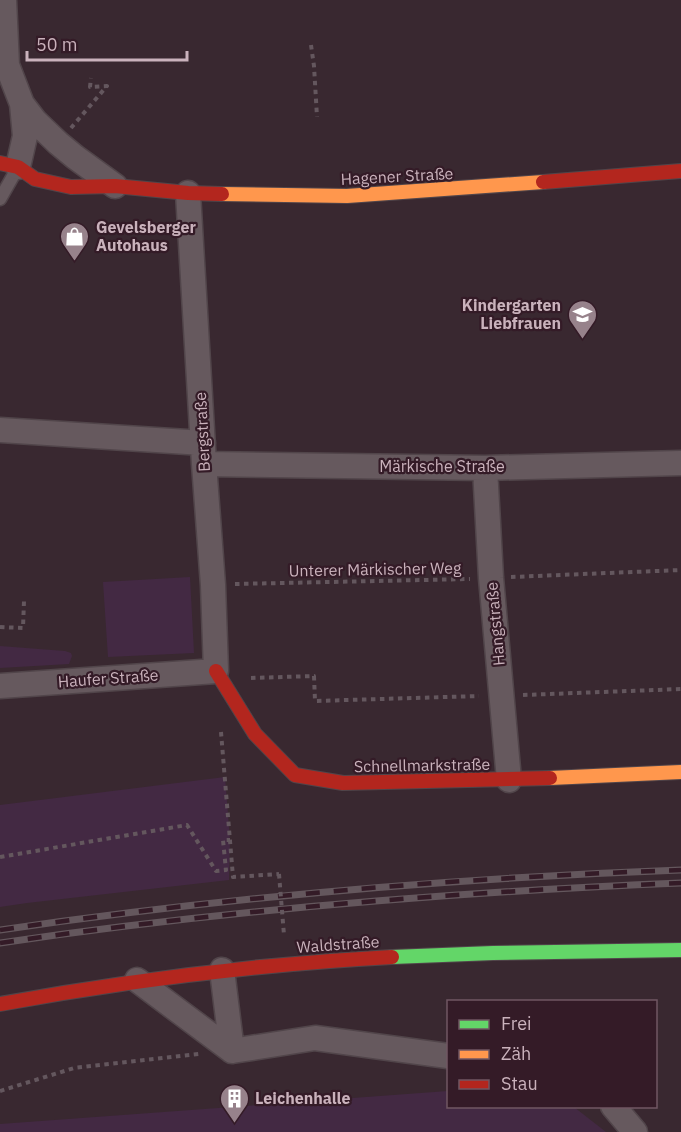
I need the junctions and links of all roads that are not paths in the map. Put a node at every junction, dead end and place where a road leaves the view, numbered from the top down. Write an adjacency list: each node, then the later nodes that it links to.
1 (4, 0): 2 (street)
2 (3, 75): 3 (street)
3 (22, 104): 4 (street); 7 (street)
4 (18, 164): 7 (street, Hagener Straße); 9 (lane)
5 (681, 171): 8 (street, Hagener Straße)
6 (74, 172): 7 (street, Hagener Straße)
7 (115, 186): 8 (street, Hagener Straße)
8 (188, 192): 11 (street, Bergstraße)
9 (0, 199)
10 (0, 430): 11 (street, Märkische Straße)
11 (203, 453): 13 (street, Märkische Straße); 14 (street, Bergstraße)
12 (681, 463): 13 (street, Märkische Straße)
13 (484, 468): 17 (street, Hangstraße)
14 (216, 670): 15 (street, Haufer Straße); 17 (street, Schnellmarkstraße)
15 (0, 686)
16 (681, 772): 17 (street, Schnellmarkstraße)
17 (509, 780)
18 (681, 950): 19 (street, Waldstraße)
19 (222, 969): 20 (street, Waldstraße); 22 (street)
20 (137, 980): 21 (street, Waldstraße); 22 (street)
21 (0, 1004)
22 (232, 1051): 23 (street)
23 (447, 1056)
24 (615, 1108): 25 (street)
25 (635, 1132)

